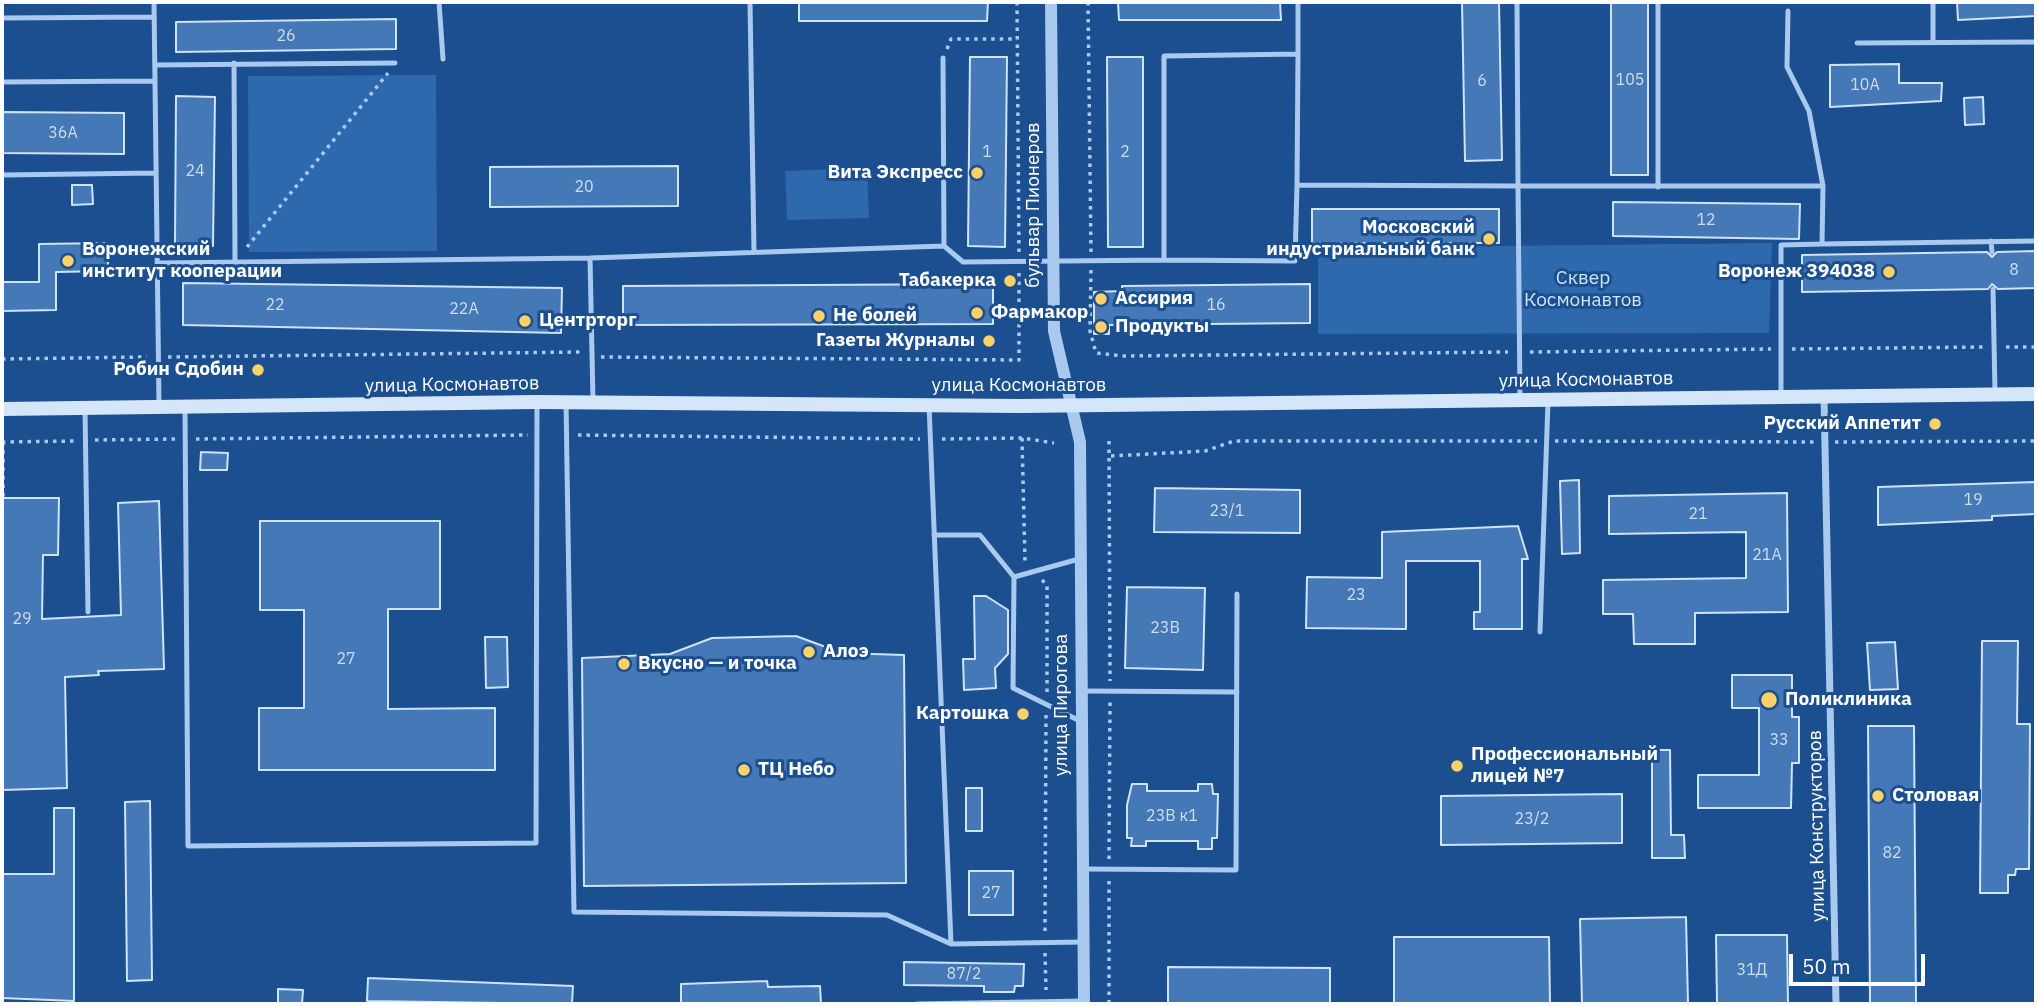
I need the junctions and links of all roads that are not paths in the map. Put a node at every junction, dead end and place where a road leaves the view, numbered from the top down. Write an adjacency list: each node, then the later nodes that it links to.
1 (154, 2): 10 (lane)
2 (439, 2): 17 (lane)
3 (750, 2): 33 (lane)
4 (1051, 2): 36 (street, бульвар Пионеров)
5 (1298, 2): 15 (lane)
6 (1517, 2): 26 (lane)
7 (1658, 2): 28 (lane)
8 (1933, 2): 12 (lane)
9 (1788, 10): 27 (lane)
10 (154, 17): 11 (lane); 20 (lane)
11 (2, 18)
12 (1933, 42): 13 (lane); 14 (lane)
13 (2036, 42)
14 (1857, 43)
15 (1298, 54): 25 (lane); 37 (lane)
16 (943, 58): 32 (lane)
17 (443, 59)
18 (233, 63): 19 (lane); 20 (lane); 38 (lane)
19 (396, 63)
20 (155, 65): 21 (lane)
21 (155, 81): 22 (lane); 23 (lane)
22 (2, 82)
23 (156, 173): 24 (lane); 39 (lane)
24 (2, 175)
25 (1297, 185): 26 (lane); 37 (lane)
26 (1518, 186): 28 (lane); 45 (lane)
27 (1823, 186): 28 (lane); 31 (lane)
28 (1658, 187)
29 (1991, 241): 30 (lane); 31 (lane); 34 (lane)
30 (2036, 241)
31 (1822, 244): 44 (lane)
32 (944, 246): 33 (lane); 36 (lane)
33 (754, 251): 35 (lane)
34 (1992, 252)
35 (590, 258): 38 (lane); 49 (lane)
36 (1054, 259): 37 (lane); 51 (street, бульвар Пионеров)
37 (1164, 260)
38 (235, 262): 39 (lane)
39 (158, 263): 54 (lane)
40 (1993, 289): 41 (lane)
41 (1995, 393): 42 (main road, улица Космонавтов); 43 (main road, улица Космонавтов)
42 (2036, 394)
43 (1824, 395): 44 (main road, улица Космонавтов); 70 (street, улица Конструкторов)
44 (1781, 396): 46 (main road, улица Космонавтов)
45 (1520, 401): 46 (main road, улица Космонавтов); 51 (main road, улица Космонавтов)
46 (1548, 401): 61 (lane)
47 (537, 402): 48 (main road, улица Космонавтов); 52 (main road, улица Космонавтов); 52 (lane)
48 (565, 402): 49 (main road, улица Космонавтов); 67 (lane)
49 (593, 402): 50 (main road, улица Космонавтов)
50 (929, 405): 51 (main road, улица Космонавтов); 56 (lane)
51 (1071, 406): 57 (street, улица Пирогова)
52 (185, 408): 54 (main road, улица Космонавтов)
53 (2, 409): 55 (main road, улица Космонавтов)
54 (159, 409): 55 (main road, улица Космонавтов)
55 (85, 410): 60 (lane)
56 (934, 535): 58 (lane); 67 (lane)
57 (1082, 558): 58 (lane); 62 (street, улица Пирогова)
58 (1014, 577): 64 (lane)
59 (1237, 594): 63 (lane)
60 (88, 612)
61 (1540, 632)
62 (1081, 691): 63 (lane); 64 (street, улица Пирогова)
63 (1237, 692): 65 (lane)
64 (1081, 721): 65 (street, улица Пирогова)
65 (1083, 869): 66 (street, улица Пирогова)
66 (1084, 942): 67 (lane); 68 (street, улица Пирогова)
67 (951, 944)
68 (1084, 1002): 69 (lane)
69 (917, 1004)
70 (1836, 1004)

